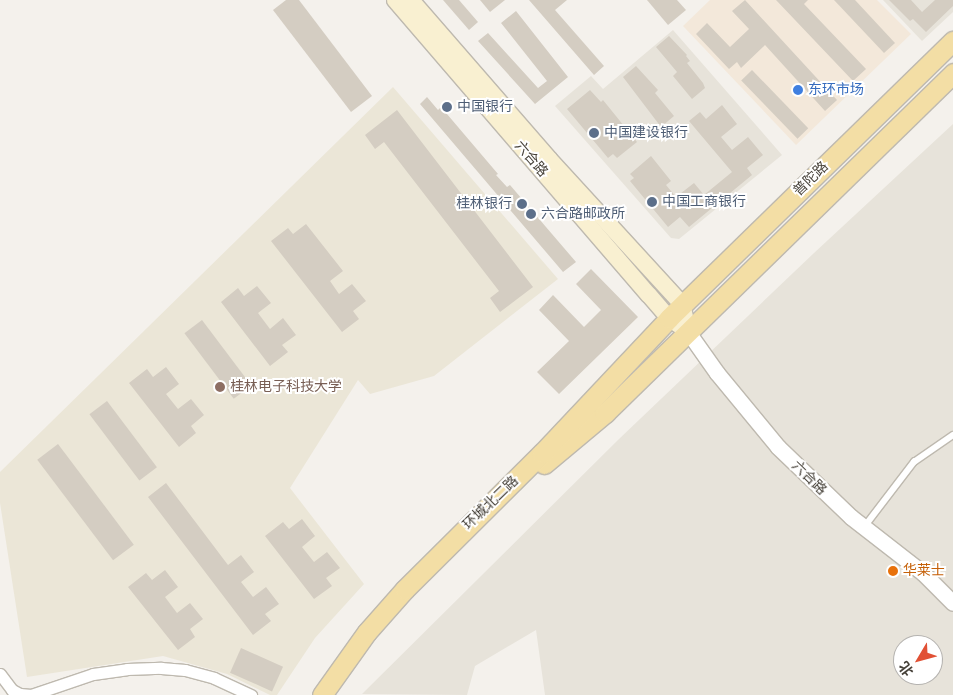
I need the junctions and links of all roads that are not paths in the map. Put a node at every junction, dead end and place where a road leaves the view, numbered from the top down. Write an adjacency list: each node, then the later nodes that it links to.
1 (395, 0): 6 (main road, 六合路)
2 (411, 0): 5 (main road, 六合路)
3 (953, 41): 5 (main road, 普陀路)
4 (953, 73): 7 (main road, 普陀路)
5 (682, 304): 6 (main road, 普陀路); 7 (main road)
6 (669, 318): 7 (main road, 六合路); 14 (main road, 环城北二路)
7 (688, 332): 9 (street, 六合路); 15 (main road, 环城北二路)
8 (953, 435): 9 (lane)
9 (864, 527): 10 (street, 六合路)
10 (953, 602)
11 (0, 674): 12 (street)
12 (31, 695): 13 (street)
13 (251, 695)
14 (322, 695)
15 (333, 695)

